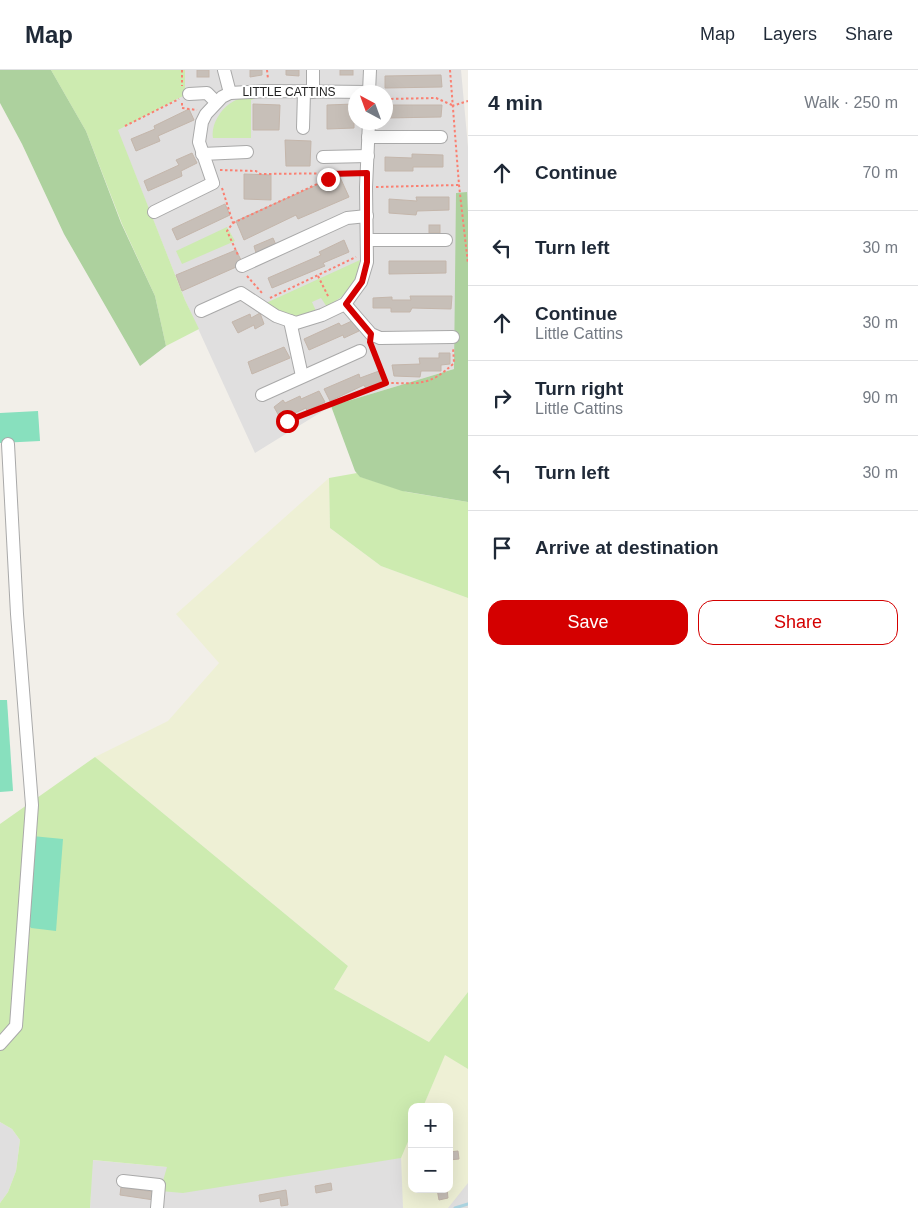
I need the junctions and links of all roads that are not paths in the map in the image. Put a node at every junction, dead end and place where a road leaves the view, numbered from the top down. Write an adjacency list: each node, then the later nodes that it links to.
1 (224, 70): 7 (street)
2 (313, 70): 5 (street)
3 (370, 70): 4 (street, LITTLE CATTINS)
4 (369, 85)
5 (309, 92): 6 (street, LITTLE CATTINS); 7 (street, LITTLE CATTINS); 10 (street)
6 (348, 92)
7 (230, 93): 9 (street, LITTLE CATTINS)
8 (189, 94): 9 (street)
9 (216, 102): 15 (street, LITTLE CATTINS)
10 (303, 128)
11 (368, 130): 12 (street)
12 (368, 137): 13 (street); 16 (street)
13 (441, 137)
14 (247, 152): 15 (street)
15 (202, 154): 18 (street, LITTLE CATTINS)
16 (368, 156): 17 (street); 19 (street)
17 (323, 158)
18 (154, 212)
19 (367, 216): 21 (street); 22 (street)
20 (446, 240): 21 (street)
21 (367, 246): 23 (street)
22 (242, 266)
23 (340, 307): 25 (street); 26 (street)
24 (201, 311): 25 (street)
25 (290, 321): 28 (street)
26 (453, 337)
27 (360, 351): 28 (street)
28 (302, 376): 29 (street)
29 (262, 395)
30 (8, 444): 31 (street)
31 (0, 1044)
32 (123, 1181): 33 (street)
33 (157, 1208)

